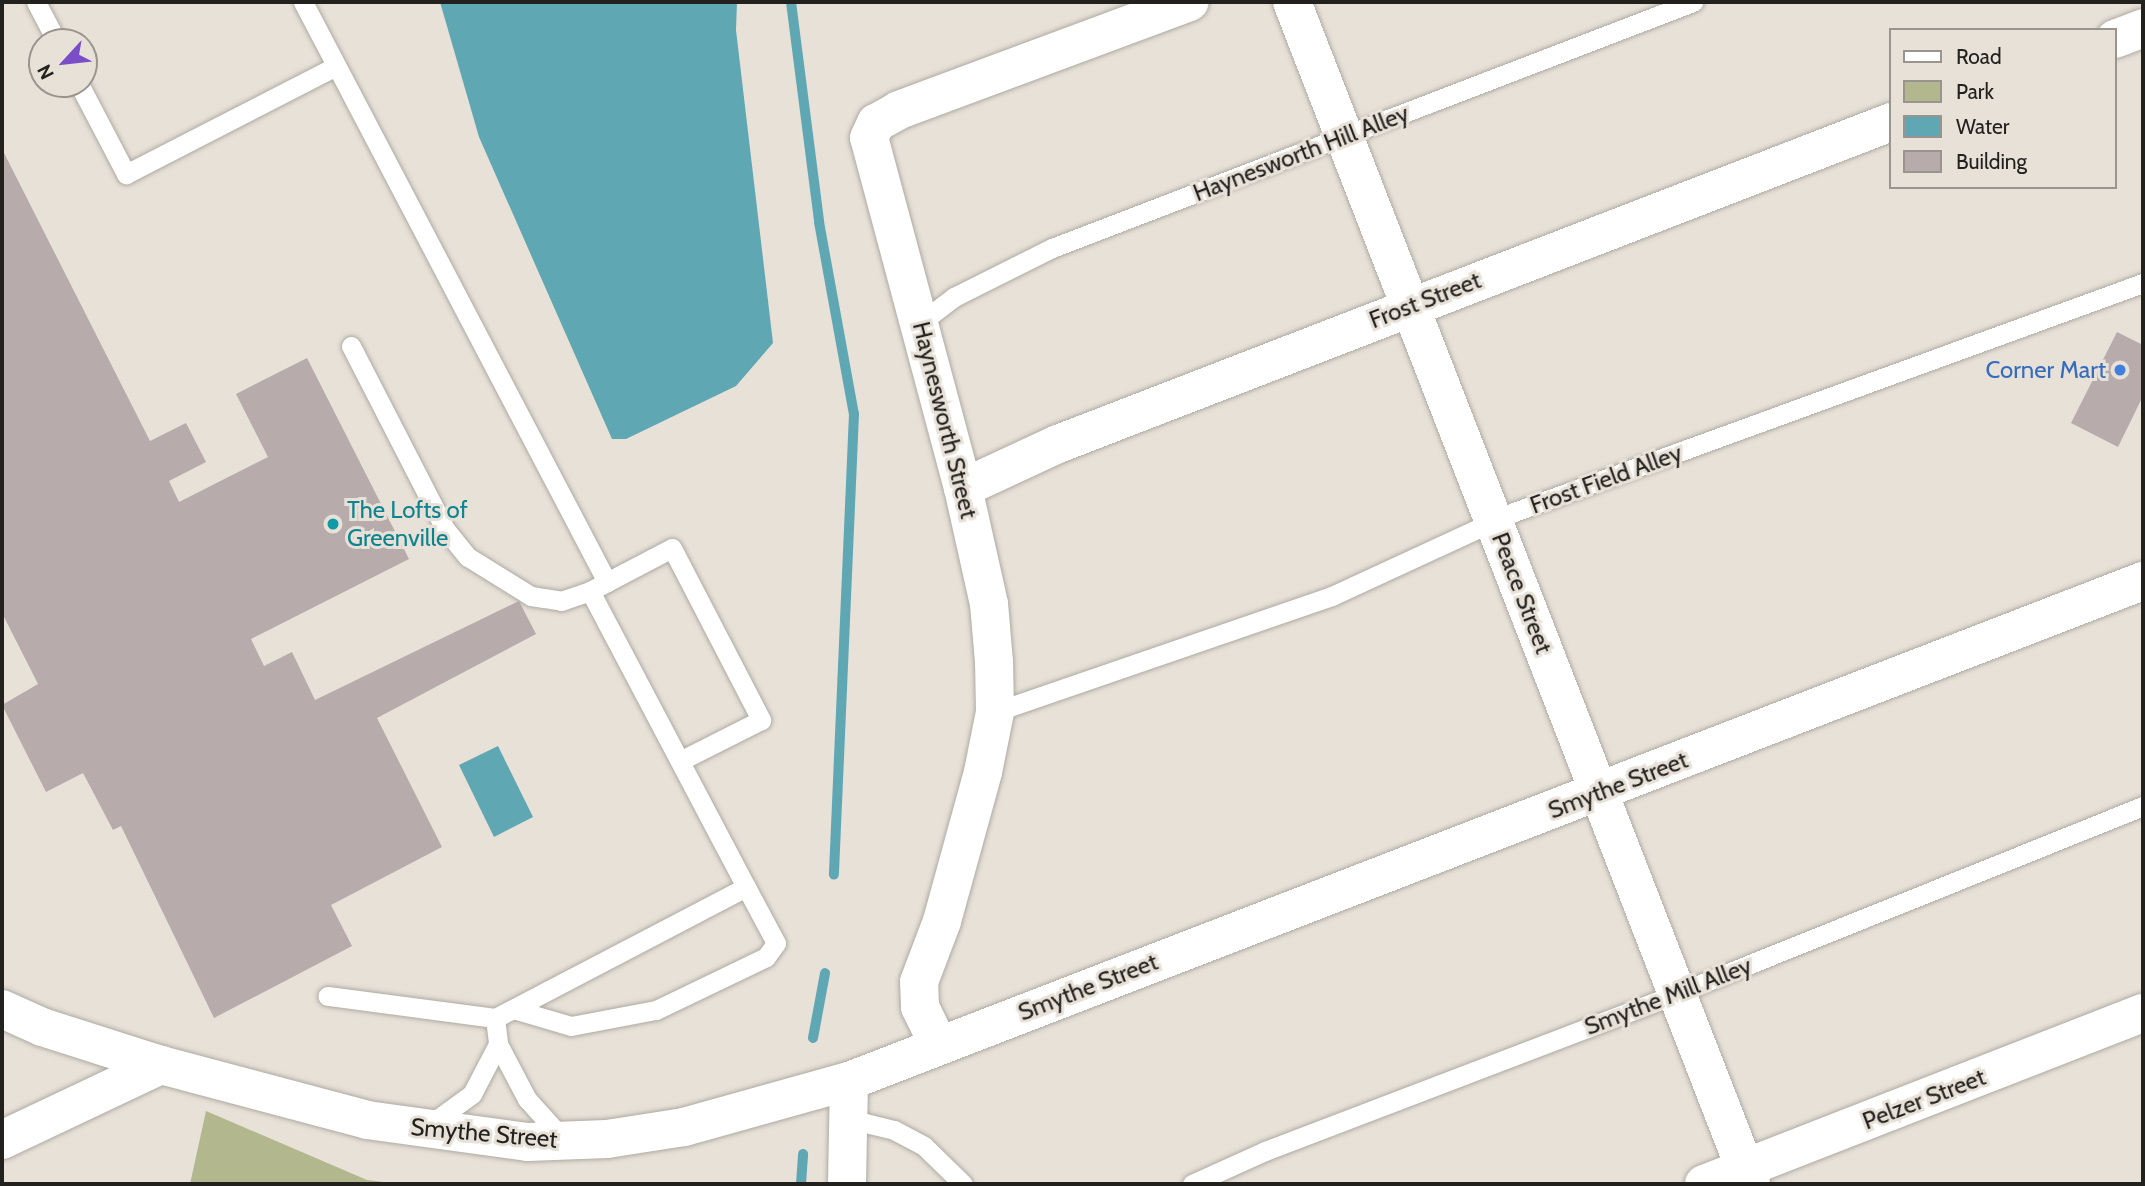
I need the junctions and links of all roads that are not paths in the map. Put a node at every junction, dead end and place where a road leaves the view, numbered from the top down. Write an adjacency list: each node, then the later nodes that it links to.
1 (36, 2): 6 (lane)
2 (303, 2): 9 (lane)
3 (1190, 2): 15 (street, Haynesworth Street)
4 (1292, 2): 12 (street, Peace Street)
5 (1693, 2): 12 (lane, Haynesworth Hill Alley)
6 (50, 28)
7 (2143, 28): 8 (street)
8 (2117, 38)
9 (336, 65): 10 (lane); 20 (lane)
10 (86, 98)
11 (1890, 122): 14 (street, Frost Street)
12 (1347, 135): 14 (street, Peace Street); 15 (lane, Haynesworth Hill Alley)
13 (2143, 283): 18 (lane, Frost Field Alley)
14 (1410, 306): 17 (street, Frost Street); 18 (street, Peace Street)
15 (920, 323): 17 (street, Haynesworth Street)
16 (351, 346): 20 (lane)
17 (963, 488): 21 (street, Haynesworth Street)
18 (1494, 522): 21 (lane, Frost Field Alley); 23 (street, Peace Street)
19 (2143, 581): 23 (street, Smythe Street)
20 (598, 586): 22 (lane); 22 (lane)
21 (995, 712): 32 (street, Haynesworth Street)
22 (680, 761): 25 (lane)
23 (1600, 793): 26 (street, Peace Street); 32 (street, Smythe Street)
24 (2143, 806): 26 (lane, Smythe Mill Alley)
25 (746, 887): 29 (lane); 29 (lane)
26 (1678, 993): 39 (street, Peace Street); 42 (lane, Smythe Mill Alley)
27 (327, 996): 29 (lane)
28 (2, 1009): 33 (street, Smythe Street)
29 (504, 1013): 31 (lane)
30 (2143, 1013): 39 (street, Pelzer Street)
31 (498, 1044): 36 (lane); 38 (lane)
32 (938, 1044): 34 (street, Smythe Street)
33 (161, 1065): 36 (street, Smythe Street); 37 (street)
34 (849, 1081): 35 (street); 38 (street, Smythe Street)
35 (849, 1119): 40 (street); 41 (lane)
36 (423, 1130): 38 (street, Smythe Street)
37 (2, 1140)
38 (565, 1141)
39 (1748, 1176): 43 (street, Pelzer Street)
40 (847, 1184)
41 (963, 1184)
42 (1192, 1184)
43 (1704, 1184)

